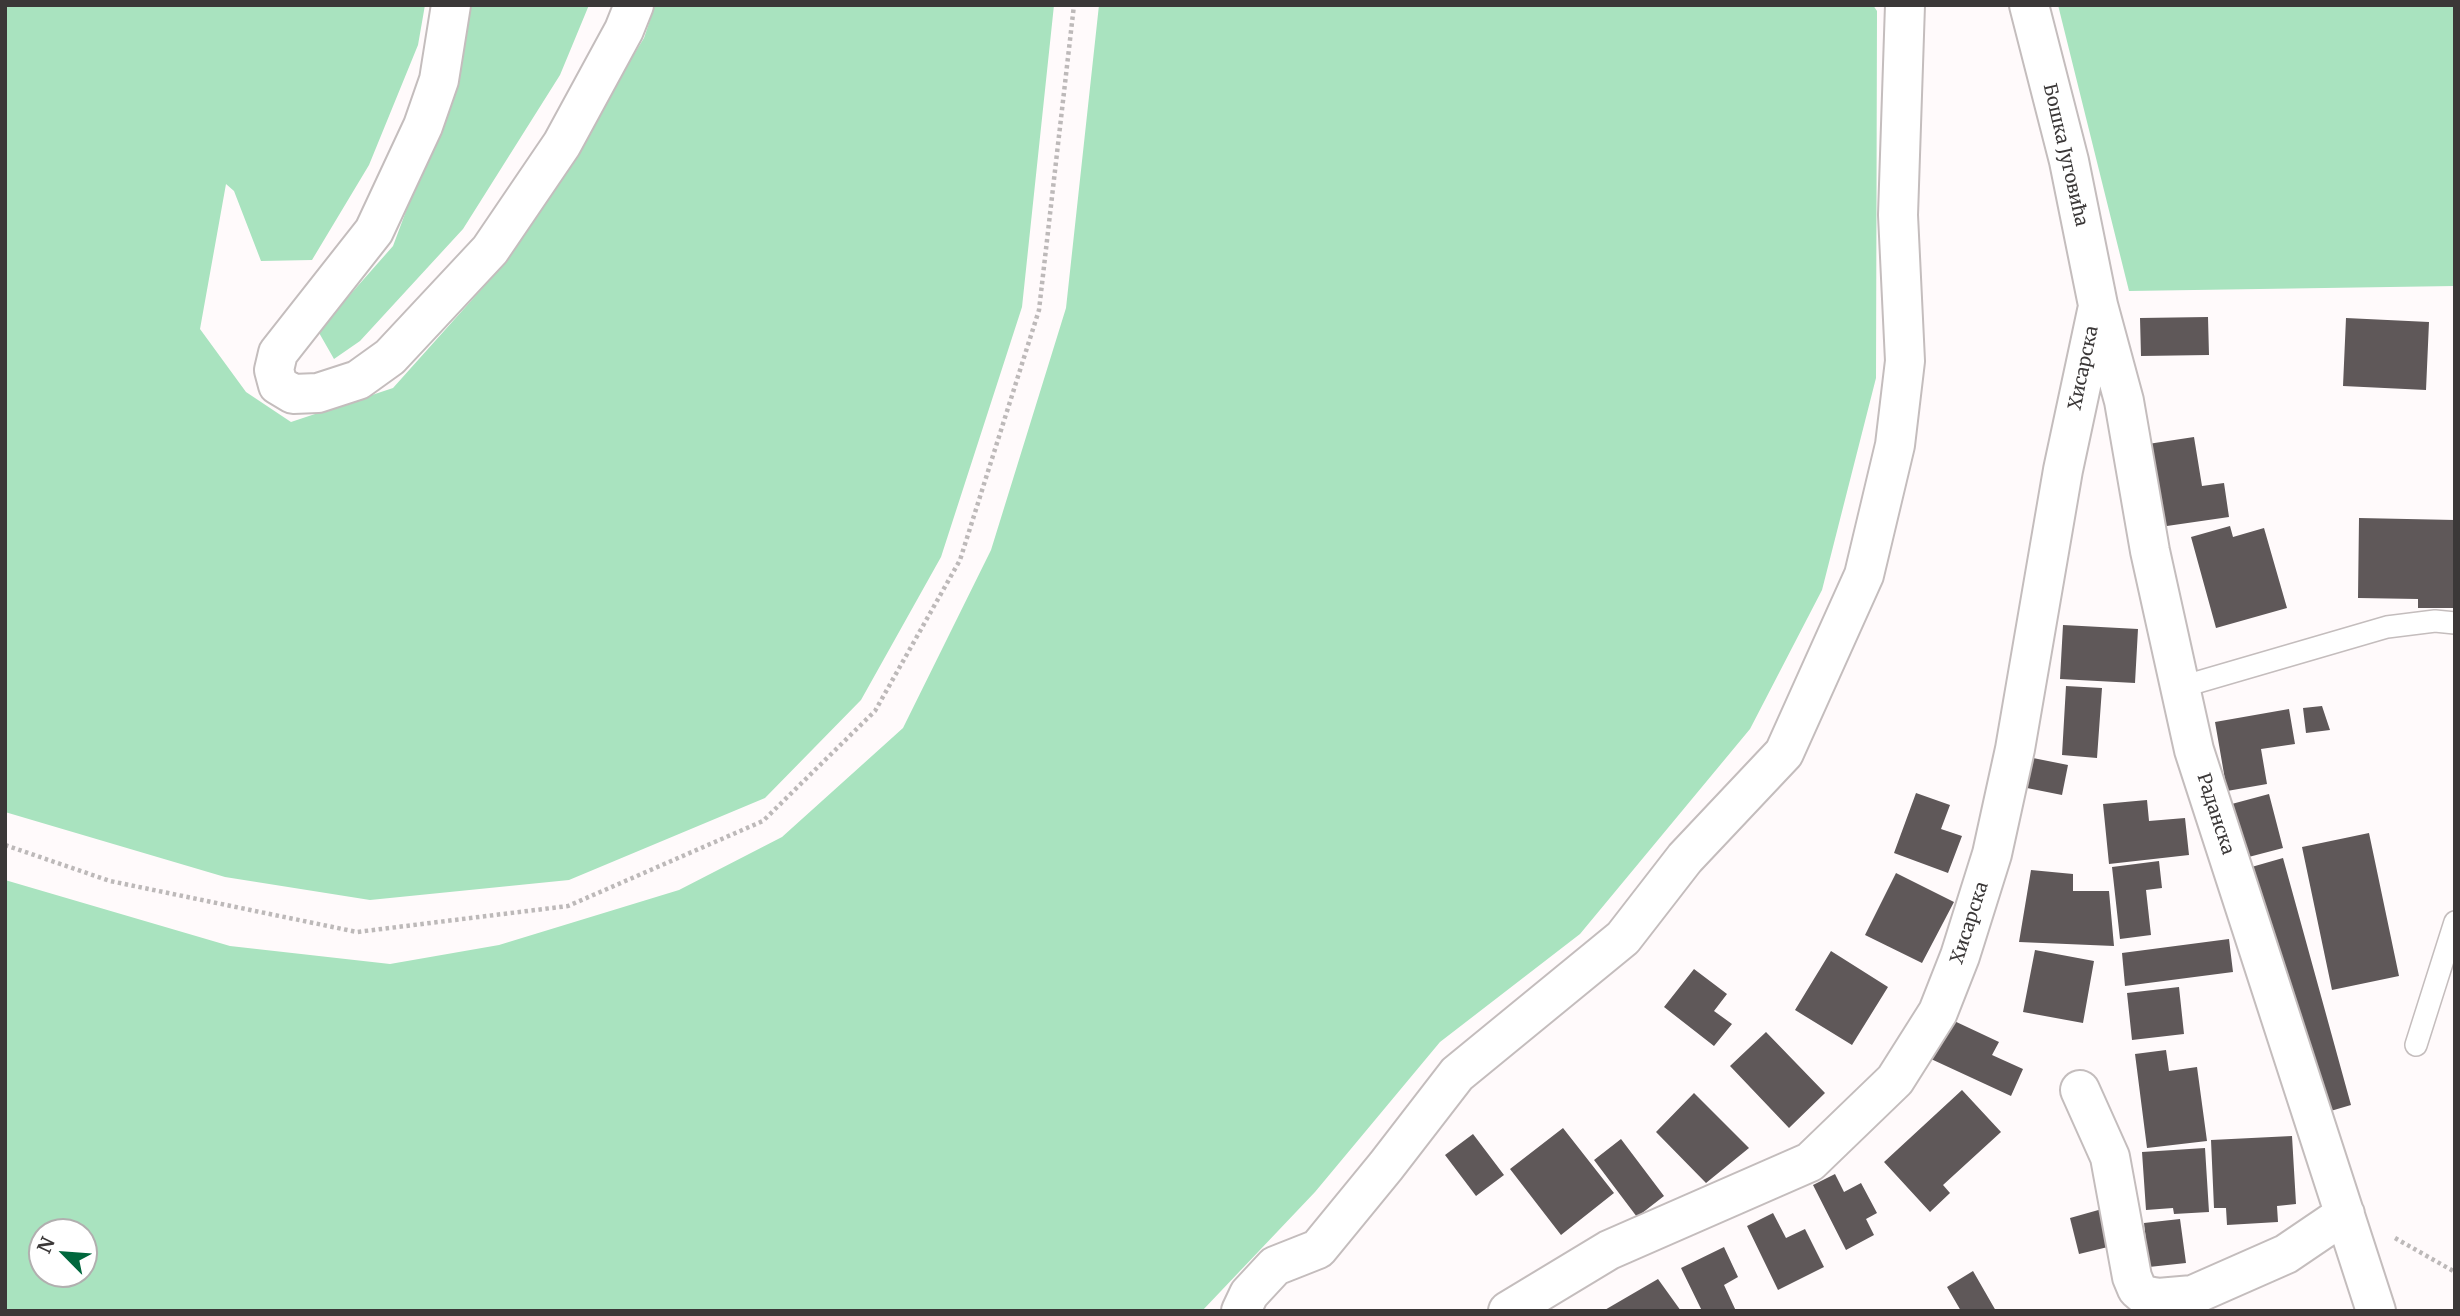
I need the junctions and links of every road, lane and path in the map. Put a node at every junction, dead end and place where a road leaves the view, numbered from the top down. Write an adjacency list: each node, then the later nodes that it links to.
1 (451, 5): 2 (street)
2 (634, 5)
3 (1074, 5): 9 (path)
4 (1905, 5): 15 (street)
5 (2029, 5): 6 (street, Бошка Југовића)
6 (2098, 305): 8 (street, Раданска); 16 (street, Хисарска)
7 (2455, 623): 8 (lane)
8 (2181, 687): 13 (street, Раданска)
9 (5, 845)
10 (2455, 922): 11 (lane)
11 (2416, 1045)
12 (2080, 1090): 13 (street)
13 (2347, 1221): 14 (path); 17 (street, Раданска)
14 (2455, 1272)
15 (1241, 1311)
16 (1508, 1311)
17 (2376, 1311)

